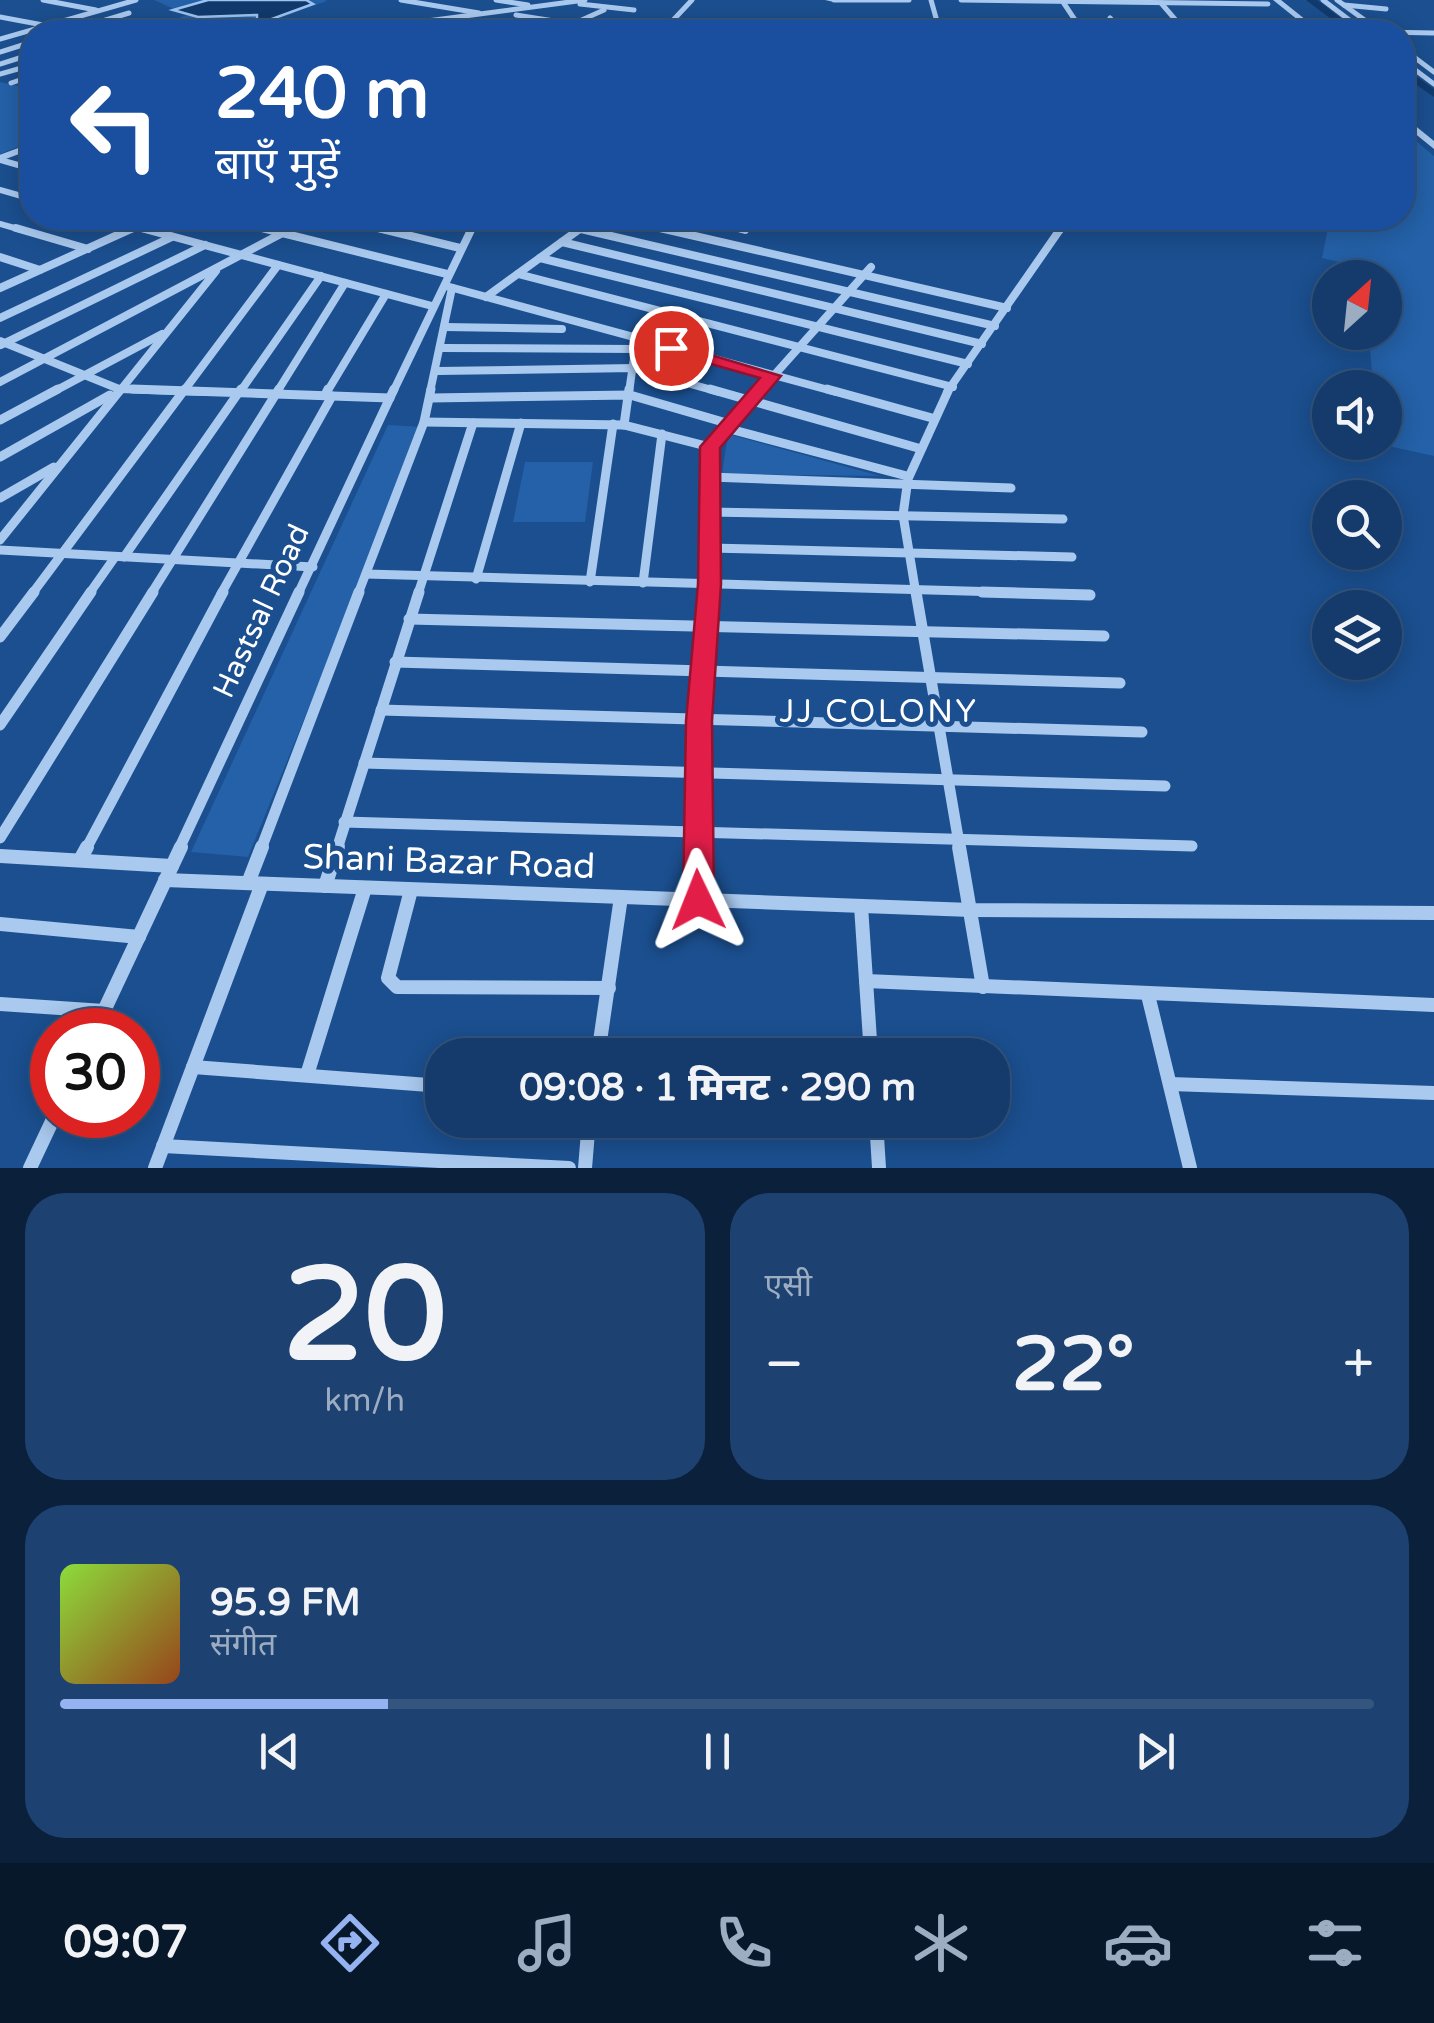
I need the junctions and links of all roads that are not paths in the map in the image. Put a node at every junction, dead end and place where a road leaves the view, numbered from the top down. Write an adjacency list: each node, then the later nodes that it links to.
1 (43, 0): 23 (street)
2 (112, 0): 17 (street)
3 (136, 0): 17 (street)
4 (401, 0): 26 (street)
5 (496, 0): 20 (street)
6 (555, 0): 18 (street)
7 (585, 0): 18 (street)
8 (648, 0): 18 (street)
9 (692, 0): 32 (street)
10 (832, 0): 11 (street)
11 (909, 0)
12 (960, 0): 15 (street)
13 (1323, 0): 36 (street)
14 (1269, 1): 19 (street); 34 (street); 35 (street)
15 (1063, 2): 19 (street)
16 (1340, 2): 21 (street); 37 (street)
17 (126, 3): 23 (street)
18 (576, 3): 20 (street)
19 (1161, 3): 33 (street)
20 (544, 8): 24 (street)
21 (1386, 8)
22 (604, 10): 31 (street)
23 (98, 11): 27 (street)
24 (503, 12): 26 (street); 30 (street)
25 (129, 13): 28 (street)
26 (490, 14): 29 (street)
27 (67, 20)
28 (106, 20)
29 (445, 20)
30 (541, 20)
31 (582, 20)
32 (673, 20)
33 (1176, 20)
34 (1288, 20)
35 (1298, 20)
36 (1350, 20)
37 (1365, 20)
38 (0, 54): 40 (street)
39 (20, 58): 40 (street)
40 (16, 59): 41 (street); 42 (street)
41 (20, 60)
42 (0, 64)
43 (20, 80): 44 (street)
44 (11, 83)
45 (1415, 129): 46 (street)
46 (1434, 146)
47 (21, 230): 63 (street)
48 (130, 230): 63 (street)
49 (149, 230): 59 (street)
50 (266, 230): 58 (street)
51 (290, 230): 58 (street)
52 (384, 230): 62 (street)
53 (470, 230): 62 (street, Hastsal Road)
54 (580, 230): 60 (street)
55 (585, 230): 76 (street)
56 (671, 230): 70 (street)
57 (1062, 230): 80 (street)
58 (282, 234): 64 (street); 73 (street)
59 (172, 236): 61 (street); 82 (street)
60 (562, 242): 66 (street); 81 (street)
61 (205, 245): 64 (street); 89 (street)
62 (460, 248): 73 (street, Hastsal Road)
63 (88, 249): 69 (street)
64 (241, 255): 67 (street); 68 (street)
65 (0, 258): 69 (street)
66 (540, 258): 71 (street); 85 (street)
67 (278, 265): 72 (street); 103 (street)
68 (219, 266): 87 (street); 94 (street)
69 (40, 270): 75 (street)
70 (867, 271): 76 (street); 80 (street)
71 (518, 274): 78 (street); 92 (street)
72 (321, 276): 74 (street); 104 (street)
73 (447, 282): 78 (street); 79 (street, Hastsal Road); 84 (street)
74 (346, 283): 77 (street); 105 (street)
75 (0, 288)
76 (848, 291): 81 (street); 83 (street)
77 (386, 294): 79 (street); 107 (street)
78 (486, 297): 88 (street)
79 (432, 306): 108 (street, Hastsal Road)
80 (1007, 308): 83 (street)
81 (832, 310): 85 (street); 90 (street)
82 (0, 318)
83 (995, 326): 90 (street)
84 (445, 328): 86 (street); 91 (street)
85 (815, 328): 92 (street); 95 (street)
86 (562, 329)
87 (168, 331): 98 (street); 102 (street)
88 (637, 338): 93 (street); 99 (street)
89 (2, 343): 94 (street)
90 (982, 344): 95 (street)
91 (442, 348): 93 (street); 97 (street)
92 (797, 348): 99 (street); 101 (street)
93 (636, 350): 96 (street)
94 (43, 360): 98 (street); 100 (street)
95 (968, 364): 101 (street)
96 (634, 368): 97 (street); 106 (street); 110 (street)
97 (438, 370): 109 (street)
98 (83, 375): 102 (street); 112 (street)
99 (772, 376): 110 (street); 111 (street)
100 (0, 382)
101 (953, 387): 111 (street)
102 (119, 389): 103 (street); 121 (street); 122 (street)
103 (184, 390): 104 (street); 134 (street)
104 (238, 392): 105 (street); 136 (street)
105 (277, 393): 107 (street); 137 (street)
106 (630, 395): 109 (street); 116 (street); 117 (street)
107 (328, 396): 108 (street); 138 (street)
108 (390, 398): 139 (street, Hastsal Road)
109 (430, 398): 113 (street)
110 (750, 400): 117 (street); 120 (street)
111 (932, 418): 120 (street)
112 (0, 420)
113 (424, 422): 115 (street); 140 (street)
114 (521, 422): 115 (street); 116 (street); 142 (street)
115 (474, 423): 141 (street)
116 (619, 425): 118 (street); 143 (street)
117 (728, 426): 119 (street); 124 (street)
118 (662, 434): 119 (street); 144 (street)
119 (710, 447): 123 (street)
120 (918, 448): 124 (street)
121 (0, 457)
122 (60, 464): 126 (street); 130 (street)
123 (710, 477): 124 (street); 127 (street)
124 (906, 480): 125 (street); 128 (street)
125 (1011, 488)
126 (0, 498)
127 (710, 512): 128 (street); 131 (street)
128 (903, 515): 129 (street); 133 (street)
129 (1063, 520)
130 (0, 540)
131 (710, 548): 133 (street); 145 (street)
132 (0, 550): 134 (street)
133 (910, 550): 135 (street); 146 (street)
134 (62, 554): 136 (street); 152 (street)
135 (1072, 556)
136 (119, 557): 137 (street); 159 (street)
137 (174, 560): 138 (street); 168 (street)
138 (242, 563): 139 (street); 172 (street)
139 (312, 566): 173 (street, Hastsal Road)
140 (366, 574): 141 (street); 175 (street)
141 (422, 577): 142 (street); 148 (street)
142 (476, 578): 143 (street)
143 (590, 582): 144 (street)
144 (643, 583): 145 (street)
145 (710, 584): 146 (street); 149 (street)
146 (916, 590): 147 (street); 150 (street)
147 (1090, 594)
148 (409, 620): 149 (street); 153 (street)
149 (703, 627): 150 (street); 154 (street)
150 (924, 632): 151 (street); 155 (street)
151 (1104, 636)
152 (0, 637)
153 (395, 662): 154 (street); 157 (street)
154 (702, 671): 155 (street); 158 (street)
155 (932, 678): 156 (street); 160 (street)
156 (1120, 683)
157 (380, 710): 158 (street); 162 (street)
158 (699, 721): 160 (street); 163 (street)
159 (0, 725)
160 (940, 726): 161 (street); 164 (street)
161 (1142, 732)
162 (364, 763): 163 (street); 166 (street)
163 (699, 774): 164 (street); 167 (street)
164 (950, 782): 165 (street); 169 (street)
165 (1165, 786)
166 (344, 822): 167 (street); 176 (street)
167 (696, 831): 169 (street); 180 (street)
168 (0, 838)
169 (960, 841): 170 (street); 182 (street)
170 (1192, 846)
171 (0, 856): 172 (street)
172 (80, 858): 173 (street)
173 (172, 866): 174 (street, Hastsal Road)
174 (165, 880): 175 (street, Shani Bazar Road); 185 (street, Hastsal Road)
175 (255, 884): 176 (street, Shani Bazar Road); 196 (street)
176 (325, 886): 177 (street, Shani Bazar Road)
177 (365, 888): 178 (street, Shani Bazar Road); 197 (street)
178 (411, 890): 179 (street, Shani Bazar Road); 188 (street)
179 (621, 897): 180 (street, Shani Bazar Road); 188 (street)
180 (698, 900): 181 (street, Shani Bazar Road)
181 (861, 906): 182 (street, Shani Bazar Road); 186 (street)
182 (972, 910): 183 (street, Shani Bazar Road); 187 (street)
183 (1434, 914)
184 (0, 924): 185 (street)
185 (138, 937): 193 (street, Hastsal Road)
186 (866, 981): 187 (street); 195 (street)
187 (983, 987): 189 (street)
188 (609, 988): 194 (street)
189 (1148, 995): 191 (street); 198 (street)
190 (0, 1004): 192 (street)
191 (1434, 1004)
192 (59, 1008)
193 (105, 1008)
194 (601, 1038)
195 (871, 1038)
196 (193, 1067): 197 (street); 204 (street)
197 (307, 1076): 199 (street)
198 (1170, 1084): 200 (street); 210 (street)
199 (425, 1085)
200 (1434, 1093)
201 (44, 1138): 205 (street)
202 (588, 1138): 208 (street)
203 (877, 1138): 209 (street)
204 (163, 1146): 206 (street); 207 (street)
205 (30, 1168)
206 (155, 1168)
207 (569, 1168)
208 (585, 1168)
209 (879, 1168)
210 (1190, 1168)

